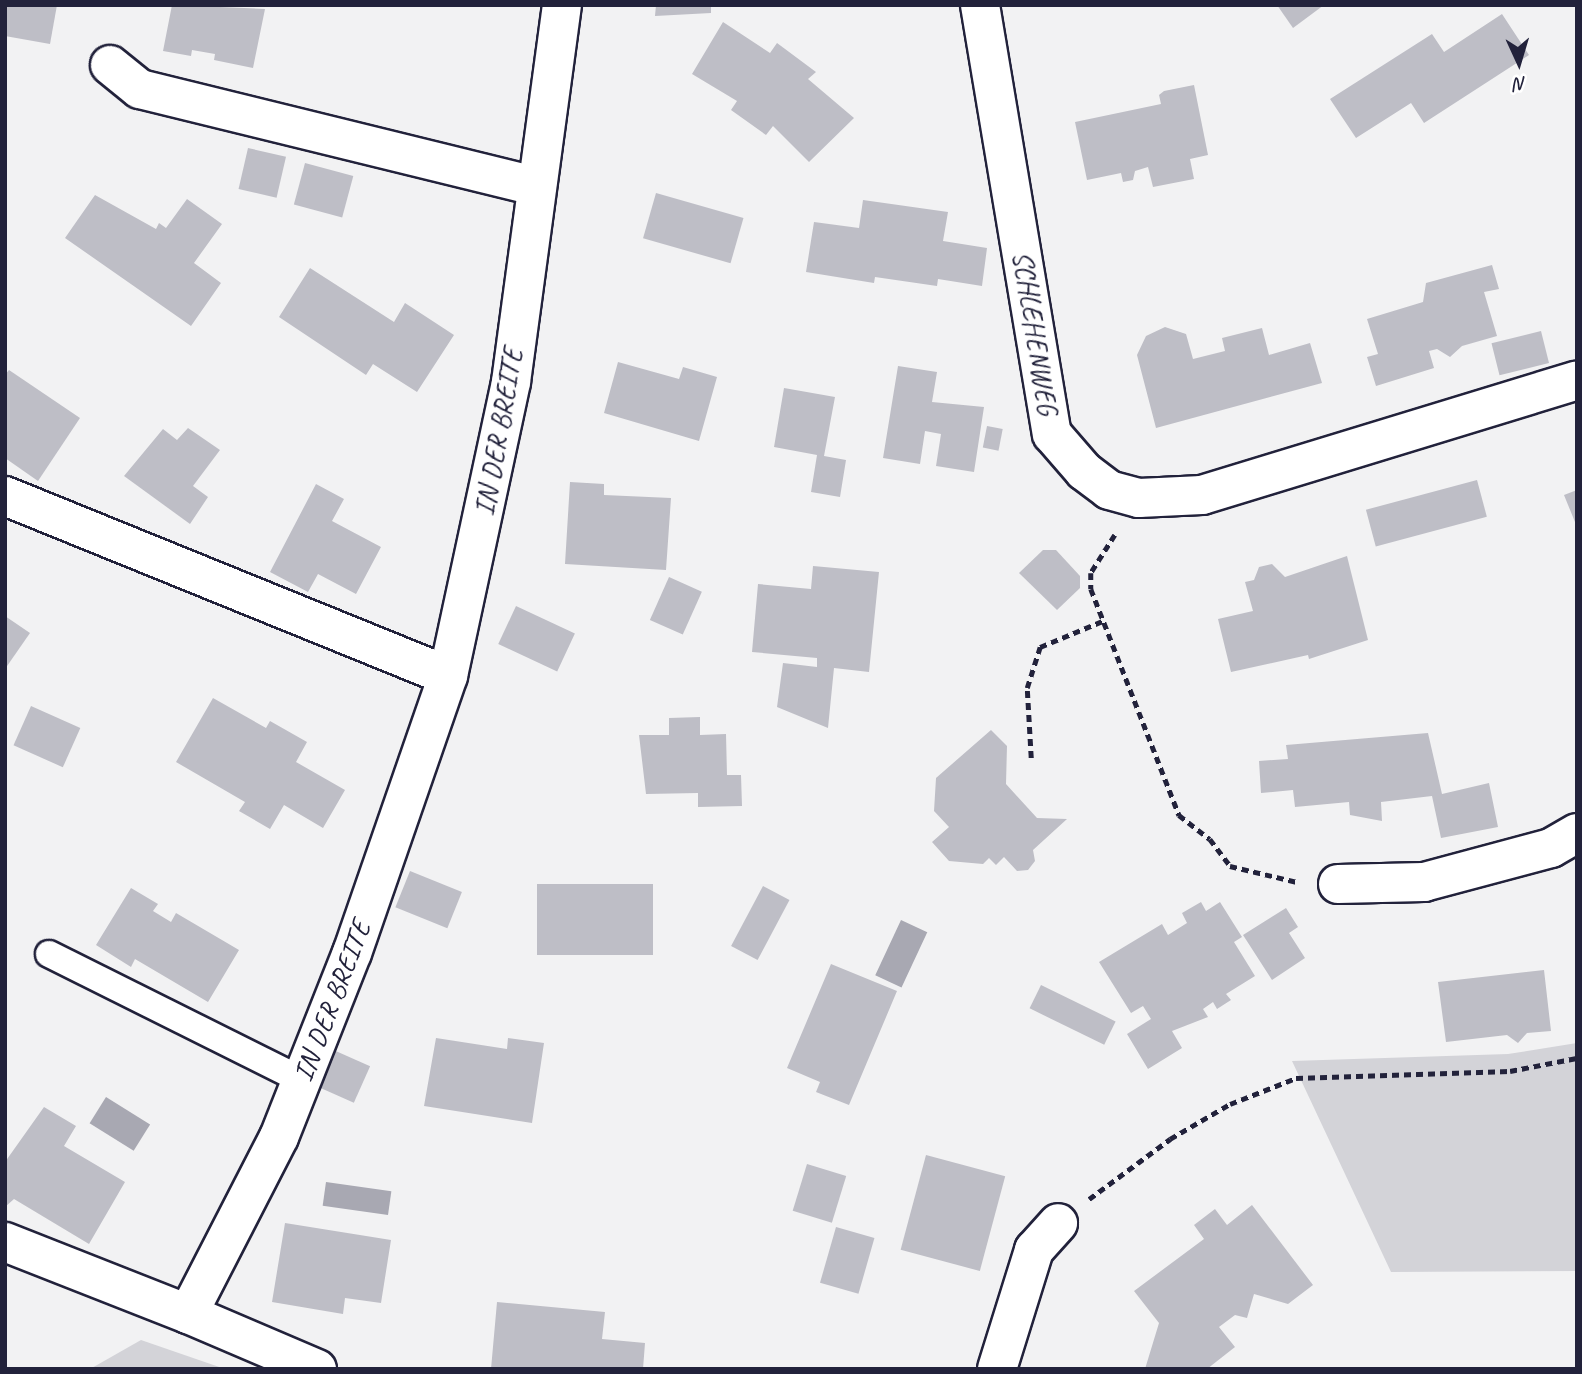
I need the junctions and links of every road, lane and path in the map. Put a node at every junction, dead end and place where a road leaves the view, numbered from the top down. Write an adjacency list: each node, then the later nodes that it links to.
1 (562, 5): 4 (street, IN DER BREITE)
2 (980, 5): 7 (street, SCHLEHENWEG)
3 (110, 65): 4 (street)
4 (534, 186): 9 (street, IN DER BREITE)
5 (1577, 380): 7 (street, SCHLEHENWEG)
6 (5, 496): 9 (street)
7 (1139, 498): 8 (path)
8 (1105, 620): 10 (path); 12 (path)
9 (448, 676): 15 (street, IN DER BREITE)
10 (1031, 758)
11 (1577, 833): 12 (street)
12 (1338, 884)
13 (49, 954): 15 (lane)
14 (1577, 1058): 16 (path)
15 (302, 1080): 18 (street, IN DER BREITE)
16 (1058, 1223): 20 (street)
17 (5, 1242): 18 (street)
18 (188, 1314): 19 (street)
19 (317, 1369)
20 (997, 1369)

